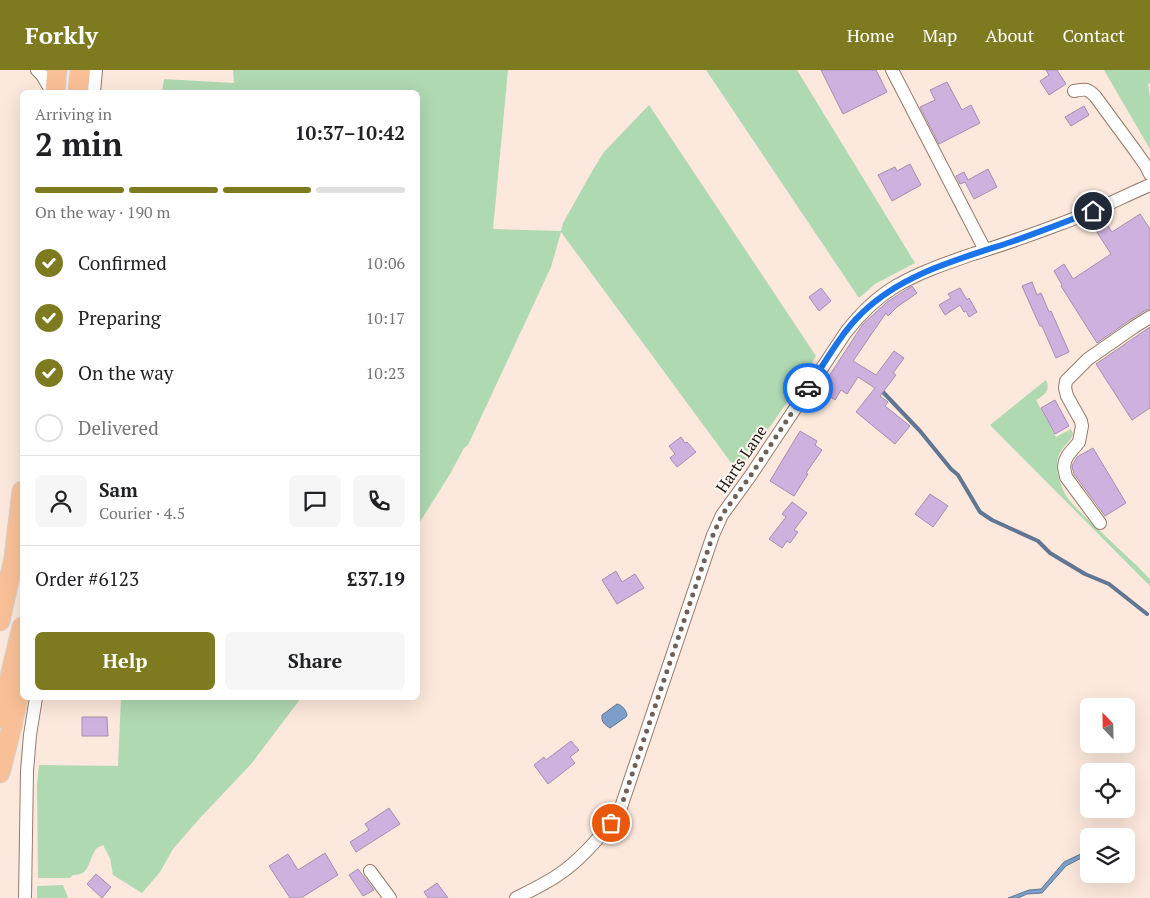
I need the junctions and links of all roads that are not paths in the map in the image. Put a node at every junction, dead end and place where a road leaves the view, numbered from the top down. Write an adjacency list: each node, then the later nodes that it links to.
1 (37, 70): 6 (street)
2 (57, 70): 7 (highway)
3 (80, 70): 8 (highway)
4 (96, 70): 9 (street)
5 (892, 70): 13 (street)
6 (52, 90)
7 (53, 90)
8 (78, 90)
9 (94, 90)
10 (1074, 91): 11 (street)
11 (1150, 174)
12 (1150, 185): 13 (street, Harts Lane)
13 (985, 250): 26 (street, Harts Lane)
14 (1150, 317): 16 (street)
15 (20, 508): 17 (highway)
16 (1100, 523)
17 (0, 620)
18 (20, 635): 21 (highway)
19 (20, 688): 22 (highway)
20 (36, 700): 24 (street)
21 (0, 718)
22 (0, 773)
23 (370, 871): 25 (street)
24 (25, 898)
25 (390, 898)
26 (516, 898)

